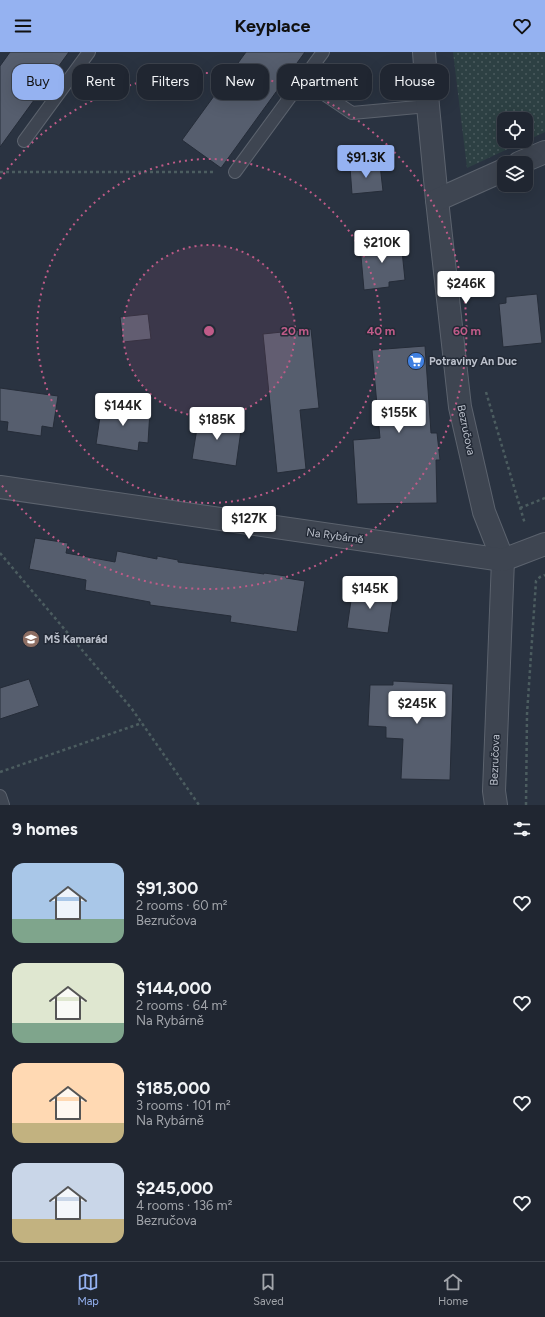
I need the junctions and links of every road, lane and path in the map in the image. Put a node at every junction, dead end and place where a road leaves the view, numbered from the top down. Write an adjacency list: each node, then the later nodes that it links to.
1 (88, 52): 8 (lane)
2 (323, 52): 4 (lane)
3 (424, 52): 7 (street, Bezručova)
4 (314, 64)
5 (288, 100): 12 (lane)
6 (333, 100): 7 (lane)
7 (428, 106): 14 (street, Bezručova)
8 (24, 141)
9 (545, 152): 10 (street)
10 (533, 157)
11 (0, 172): 12 (path)
12 (235, 172)
13 (497, 173): 14 (street)
14 (437, 200): 21 (street, Bezručova)
15 (484, 386): 18 (path)
16 (0, 487): 21 (street, Na Rybárně)
17 (545, 498): 18 (path)
18 (520, 508): 19 (path)
19 (538, 546): 21 (street)
20 (0, 553): 23 (path)
21 (503, 560): 28 (street, Bezručova)
22 (545, 575): 29 (path)
23 (142, 723): 24 (path); 27 (path)
24 (0, 772)
25 (0, 796): 26 (lane)
26 (3, 805)
27 (199, 805)
28 (496, 805)
29 (526, 805)

